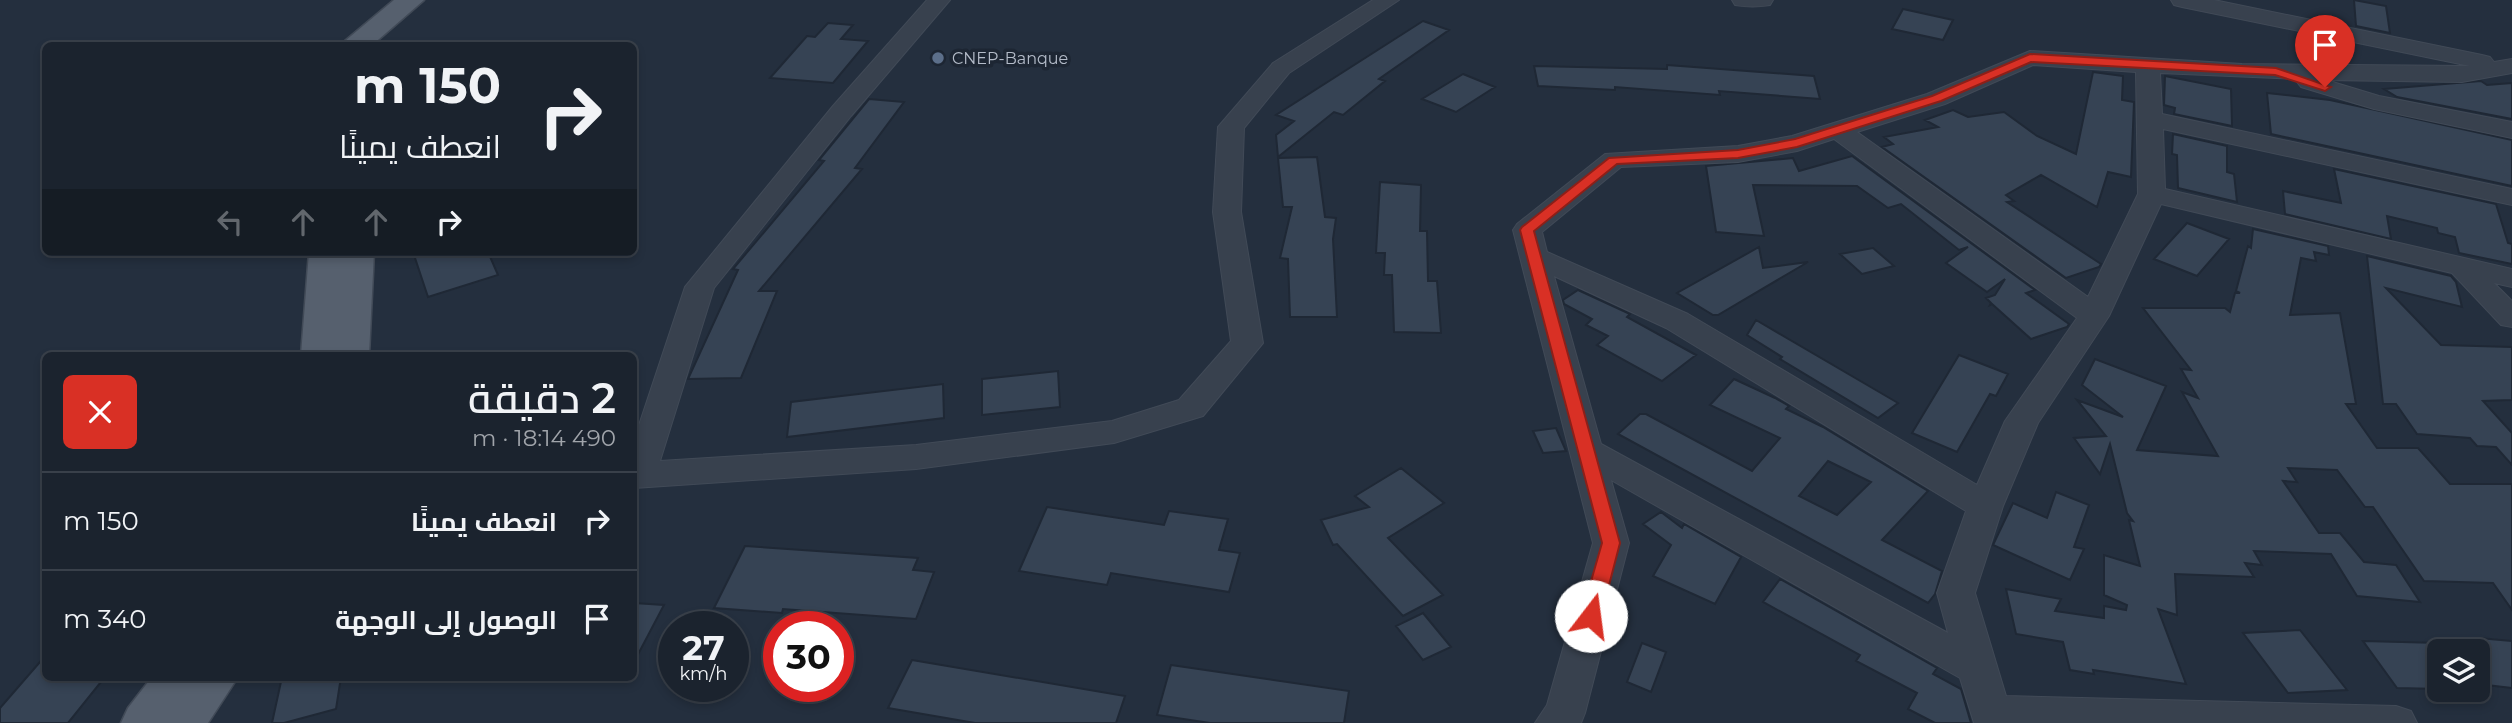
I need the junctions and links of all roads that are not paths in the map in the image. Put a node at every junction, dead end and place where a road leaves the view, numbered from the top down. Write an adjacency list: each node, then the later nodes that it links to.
1 (411, 0): 8 (main road)
2 (432, 0): 9 (main road)
3 (939, 0): 28 (street)
4 (1388, 0): 29 (street)
5 (1743, 0): 6 (street)
6 (1762, 0)
7 (2182, 0): 11 (street)
8 (358, 42)
9 (380, 42)
10 (2148, 65): 12 (street); 13 (street); 14 (street)
11 (2507, 67): 12 (street)
12 (2276, 72): 15 (street)
13 (2151, 119): 16 (street); 17 (street)
14 (1838, 130): 20 (street); 23 (street)
15 (2512, 130)
16 (2152, 194): 21 (street); 23 (street)
17 (2512, 197)
18 (326, 256): 25 (main road)
19 (357, 256): 26 (main road)
20 (1535, 257): 27 (street); 30 (street)
21 (2462, 267): 22 (street); 24 (street)
22 (2512, 278)
23 (2094, 316): 30 (street)
24 (2512, 318)
25 (320, 352)
26 (349, 352)
27 (1587, 450): 31 (street); 37 (street)
28 (637, 473)
29 (637, 476)
30 (1985, 506): 31 (street)
31 (1977, 668): 34 (street)
32 (177, 681): 35 (main road)
33 (211, 681): 36 (main road)
34 (1992, 718): 38 (street)
35 (146, 723)
36 (180, 723)
37 (1556, 723)
38 (2396, 723)

